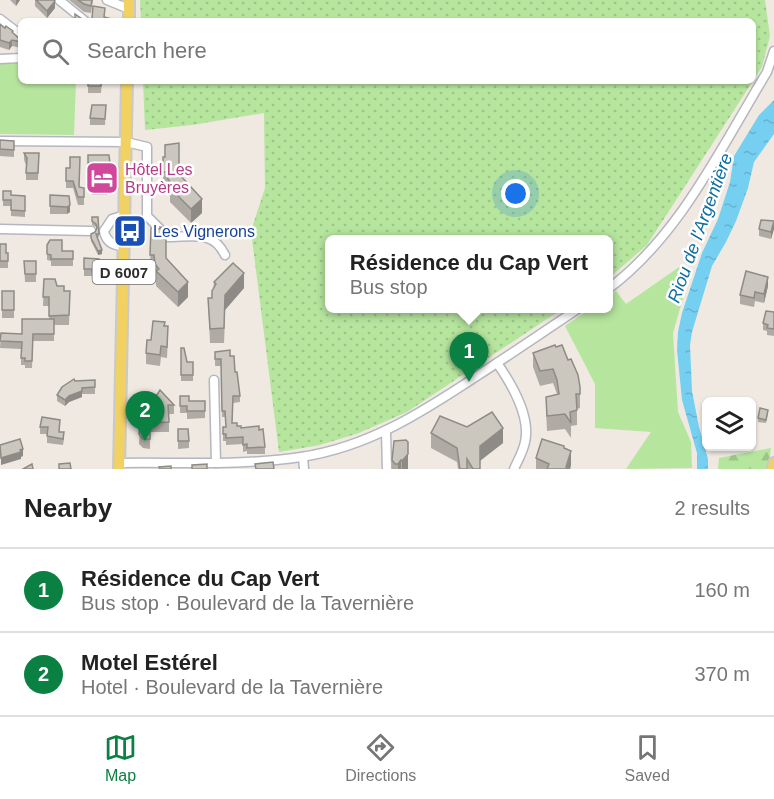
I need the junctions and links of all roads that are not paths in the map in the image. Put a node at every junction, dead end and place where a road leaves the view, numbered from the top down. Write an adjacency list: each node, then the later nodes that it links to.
1 (59, 0): 4 (street)
2 (107, 0): 3 (street)
3 (129, 5)
4 (81, 18)
5 (0, 19): 6 (street)
6 (18, 33)
7 (774, 51): 18 (street)
8 (18, 58): 9 (street)
9 (0, 59)
10 (127, 84): 12 (main road, D 6007)
11 (0, 141): 12 (street)
12 (126, 142): 13 (main road, D 6007); 17 (street)
13 (125, 215): 15 (street); 16 (main road, D 6007)
14 (0, 230): 15 (street)
15 (98, 231): 16 (street)
16 (125, 246): 26 (main road, D 6007)
17 (225, 255)
18 (613, 285)
19 (573, 313): 20 (street)
20 (497, 363): 22 (street); 30 (street)
21 (214, 380): 24 (street)
22 (386, 432): 23 (street); 29 (street)
23 (303, 457): 27 (street); 28 (street)
24 (216, 463): 26 (street); 27 (street)
25 (774, 464): 31 (main road)
26 (119, 466)
27 (226, 466)
28 (304, 469)
29 (387, 469)
30 (514, 469)
31 (773, 469)

